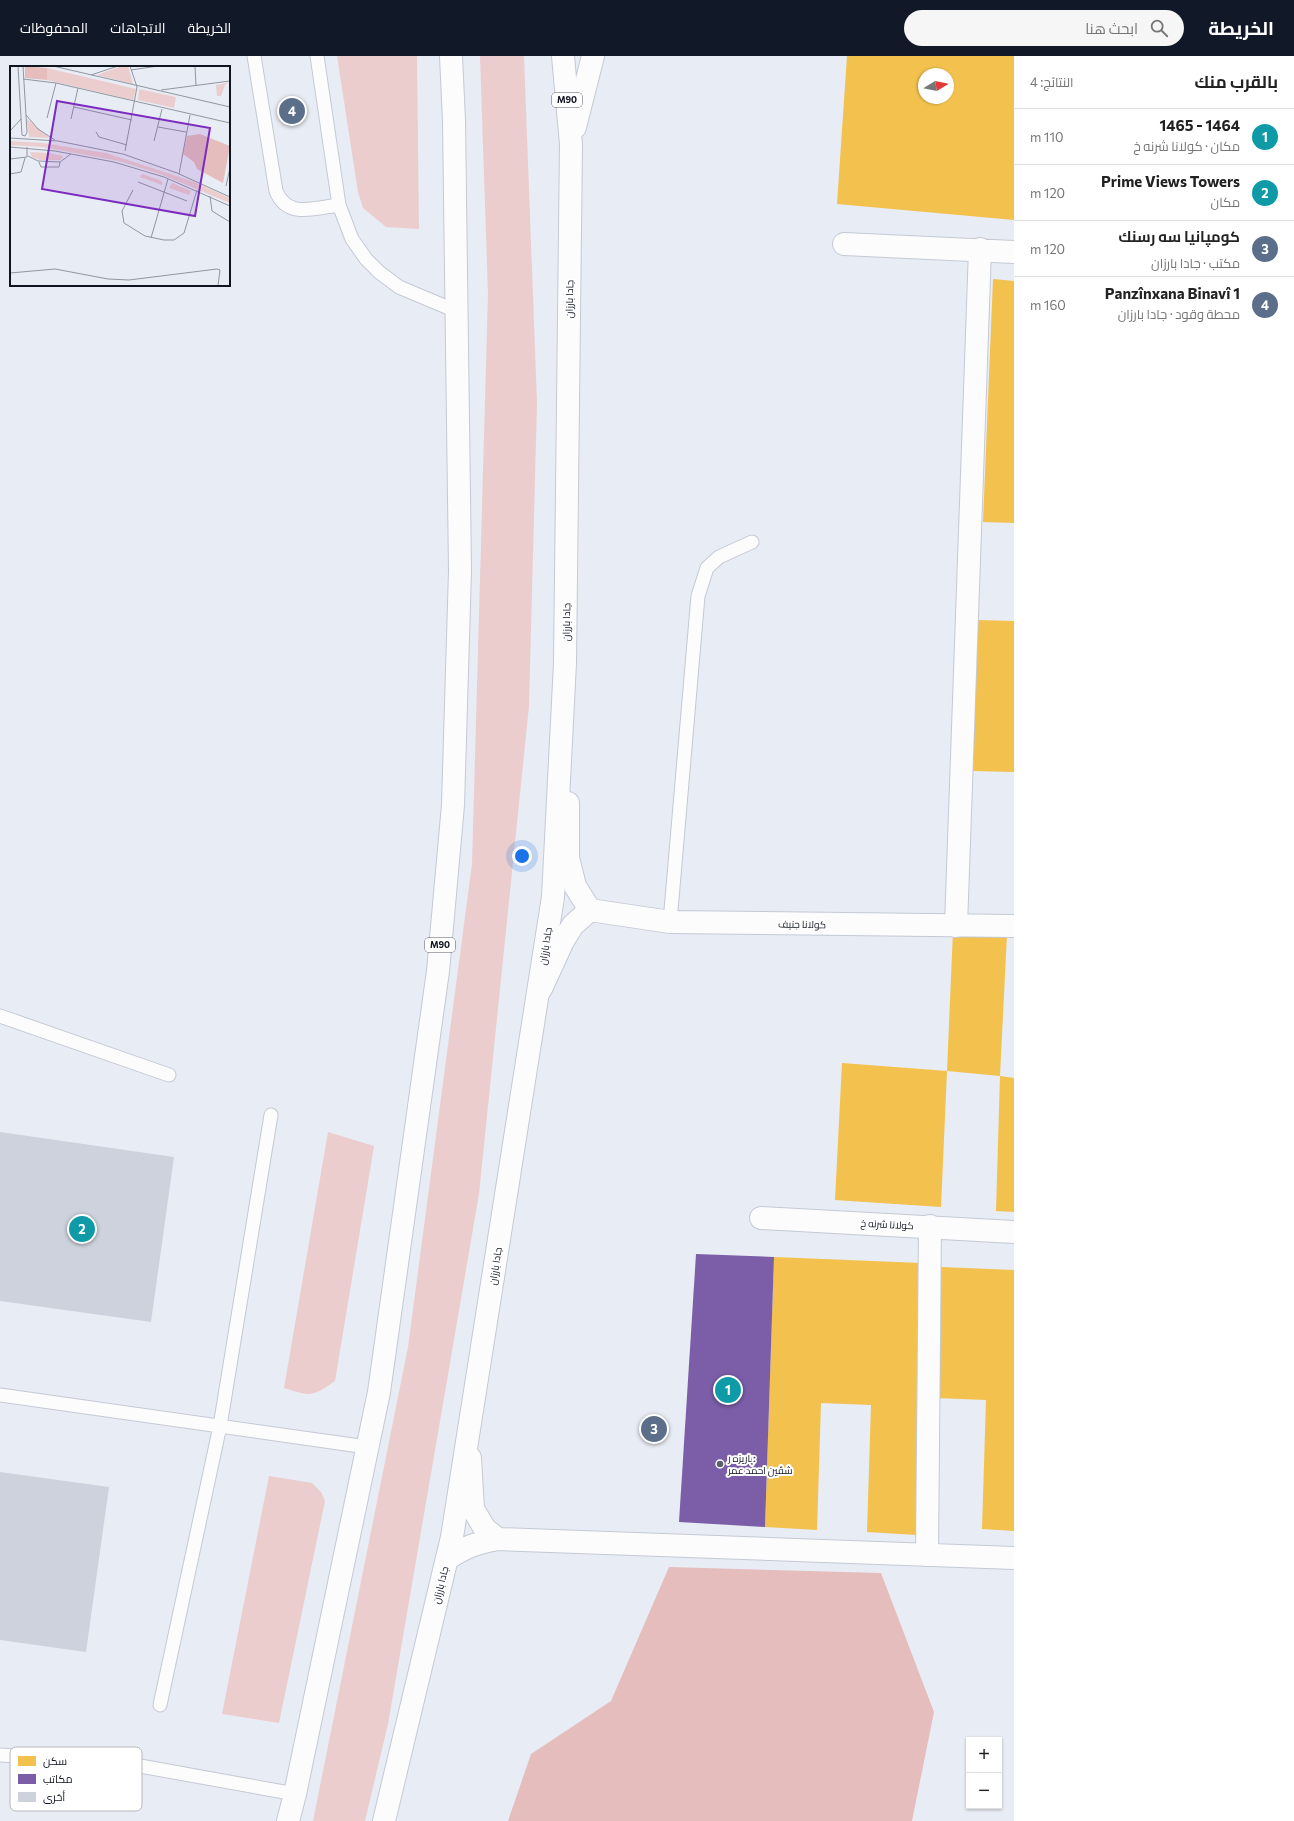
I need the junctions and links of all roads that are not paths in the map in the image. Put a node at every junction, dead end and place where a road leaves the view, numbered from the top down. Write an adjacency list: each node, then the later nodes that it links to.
1 (254, 56): 7 (lane)
2 (317, 56): 7 (lane)
3 (451, 56): 11 (main road, M90)
4 (563, 56): 6 (main road, جادا بارزان / M90)
5 (593, 56): 6 (main road)
6 (571, 144): 13 (main road, جادا بارزان / M90)
7 (338, 205): 11 (lane)
8 (844, 244): 9 (main road)
9 (980, 250): 10 (main road); 16 (main road)
10 (1014, 252)
11 (456, 311): 28 (main road, M90)
12 (752, 542): 15 (lane)
13 (562, 714): 14 (main road); 18 (main road, جادا بارزان / M90)
14 (590, 910): 15 (main road, كولانا جنيف); 18 (main road)
15 (670, 922): 16 (main road, كولانا جنيف)
16 (956, 926): 17 (main road, كولانا جنيف)
17 (1014, 926)
18 (537, 998): 27 (main road, جادا بارزان / M90)
19 (0, 1016): 20 (lane)
20 (169, 1075)
21 (271, 1115): 26 (lane)
22 (761, 1218): 23 (main road, كولانا شرنه خ)
23 (930, 1226): 24 (main road, كولانا شرنه خ); 30 (main road)
24 (1014, 1232)
25 (0, 1395): 26 (lane)
26 (220, 1426): 28 (lane); 33 (lane)
27 (468, 1434): 29 (main road); 32 (main road, جادا بارزان / M90)
28 (367, 1447): 37 (main road, M90)
29 (498, 1539): 30 (main road); 32 (main road)
30 (927, 1555): 31 (main road)
31 (1014, 1558)
32 (447, 1559): 39 (main road, جادا بارزان / M90)
33 (160, 1705)
34 (0, 1756): 35 (lane)
35 (10, 1756)
36 (142, 1766): 37 (lane)
37 (295, 1794): 38 (main road, M90)
38 (288, 1821)
39 (384, 1821)

